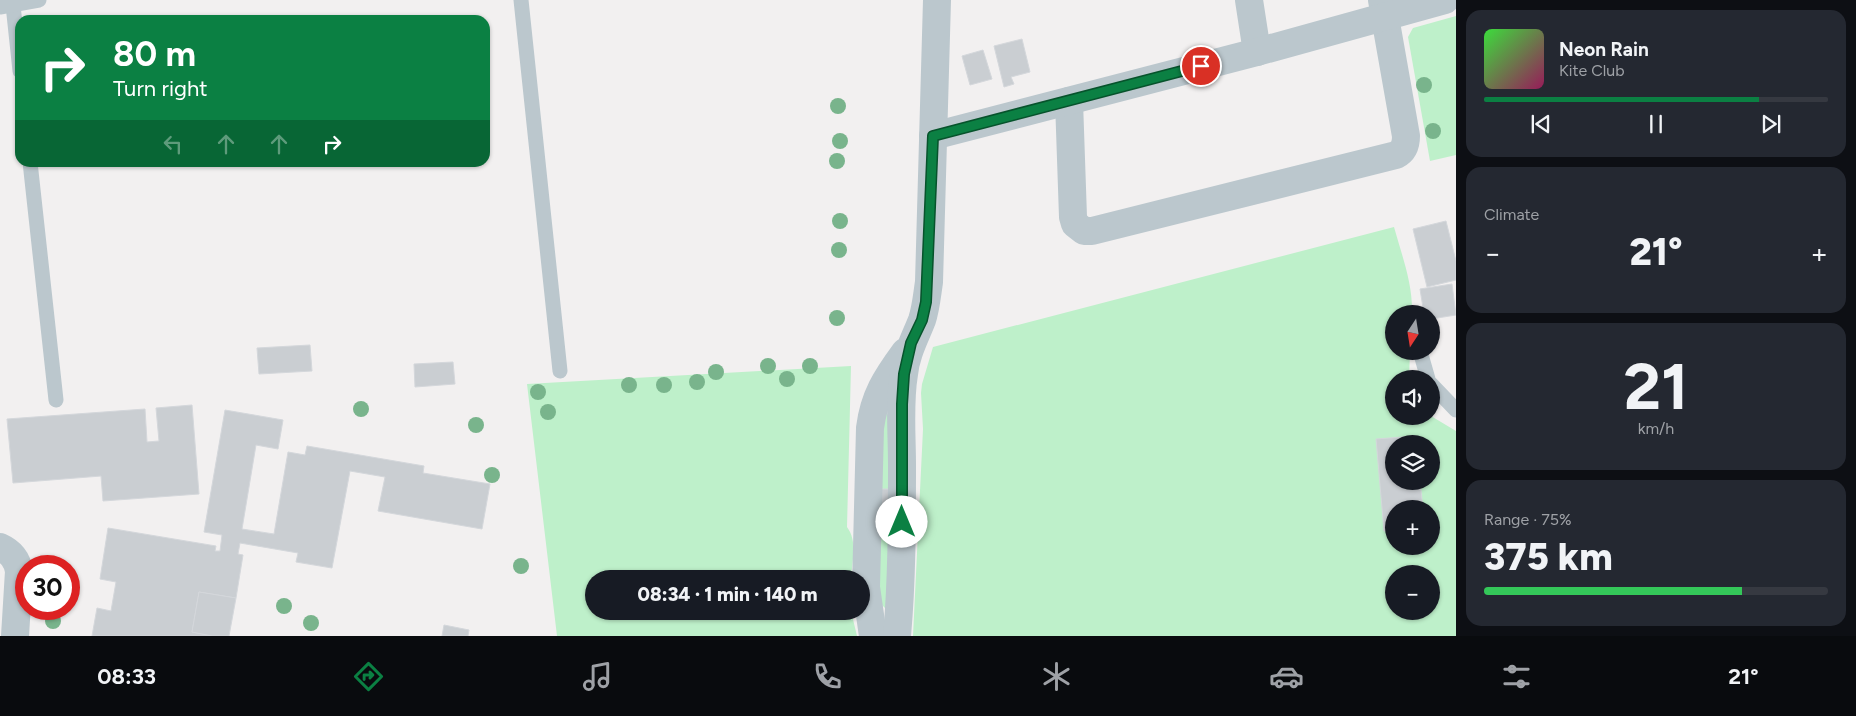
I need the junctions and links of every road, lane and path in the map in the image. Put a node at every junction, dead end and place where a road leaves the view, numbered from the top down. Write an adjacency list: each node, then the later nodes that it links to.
1 (36, 0): 6 (lane)
2 (521, 0): 14 (lane)
3 (937, 0): 11 (street)
4 (1249, 0): 9 (street)
5 (1445, 0): 7 (street)
6 (6, 6): 8 (lane)
7 (1384, 9): 9 (street); 10 (street)
8 (15, 48)
9 (1258, 52): 10 (street)
10 (1069, 101): 11 (street)
11 (933, 136): 13 (street)
12 (31, 167): 16 (lane)
13 (911, 343): 20 (street); 21 (street)
14 (560, 371)
15 (1440, 393): 17 (lane)
16 (56, 400)
17 (1456, 410)
18 (0, 547): 19 (street)
19 (15, 636)
20 (873, 636)
21 (897, 636)

